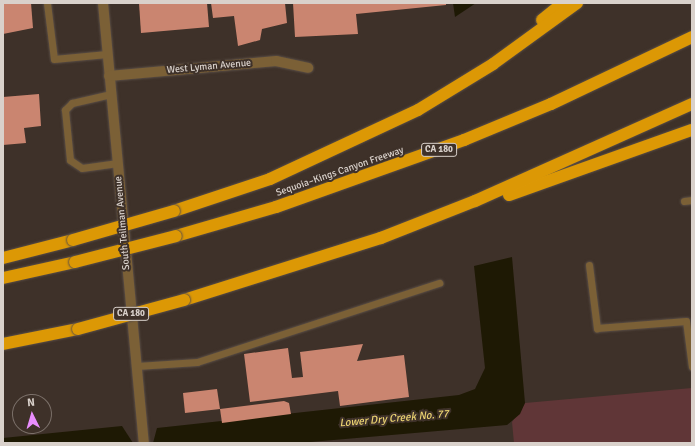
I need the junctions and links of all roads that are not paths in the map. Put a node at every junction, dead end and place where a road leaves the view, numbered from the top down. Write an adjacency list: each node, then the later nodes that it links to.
1 (47, 3): 6 (lane)
2 (103, 3): 6 (street, South Teilman Avenue)
3 (562, 3): 12 (highway)
4 (577, 3): 12 (highway)
5 (692, 37): 17 (highway, Sequoia–Kings Canyon Freeway / CA 180, bridge)
6 (107, 54): 8 (street, South Teilman Avenue)
7 (308, 68): 8 (street, West Lyman Avenue)
8 (110, 76): 9 (street, South Teilman Avenue)
9 (111, 94): 13 (street, South Teilman Avenue); 13 (lane)
10 (692, 104): 14 (highway, CA 180)
11 (692, 130): 14 (highway)
12 (355, 140): 15 (highway, bridge)
13 (118, 163): 20 (street, South Teilman Avenue)
14 (381, 238): 19 (highway, CA 180, bridge)
15 (3, 258)
16 (589, 265): 21 (lane)
17 (3, 278)
18 (439, 283): 20 (lane)
19 (3, 344)
20 (136, 366): 22 (street, South Teilman Avenue)
21 (692, 367)
22 (143, 439)

